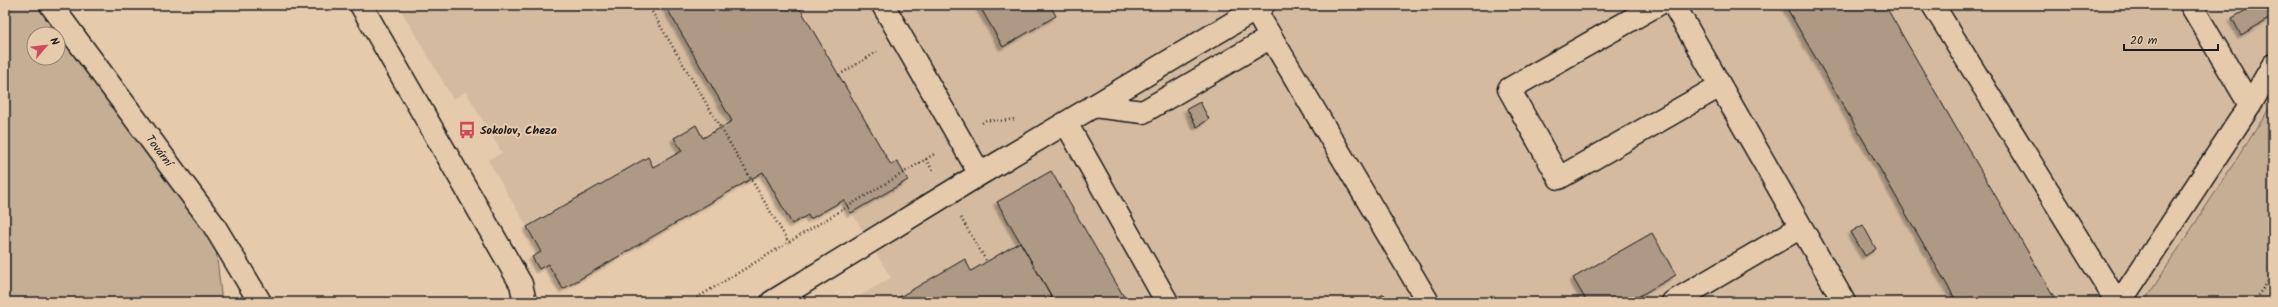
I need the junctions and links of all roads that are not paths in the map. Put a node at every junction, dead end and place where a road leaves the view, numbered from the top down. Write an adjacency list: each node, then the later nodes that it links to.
1 (51, 5): 17 (street, Tovární)
2 (361, 5): 18 (street)
3 (883, 5): 15 (street)
4 (1657, 5): 11 (street)
5 (1674, 5): 11 (street)
6 (1933, 5): 24 (street)
7 (2191, 5): 12 (street)
8 (1259, 8): 9 (street); 13 (street)
9 (1271, 37): 13 (street); 21 (street)
10 (2273, 65): 12 (street)
11 (1720, 86): 16 (street)
12 (2250, 105): 24 (street)
13 (1093, 106): 14 (street)
14 (1066, 123): 15 (street); 20 (street)
15 (980, 174): 19 (street)
16 (1801, 226): 22 (street); 23 (street)
17 (260, 302)
18 (525, 302)
19 (772, 302)
20 (1167, 302)
21 (1428, 302)
22 (1673, 302)
23 (1844, 302)
24 (2118, 302)

